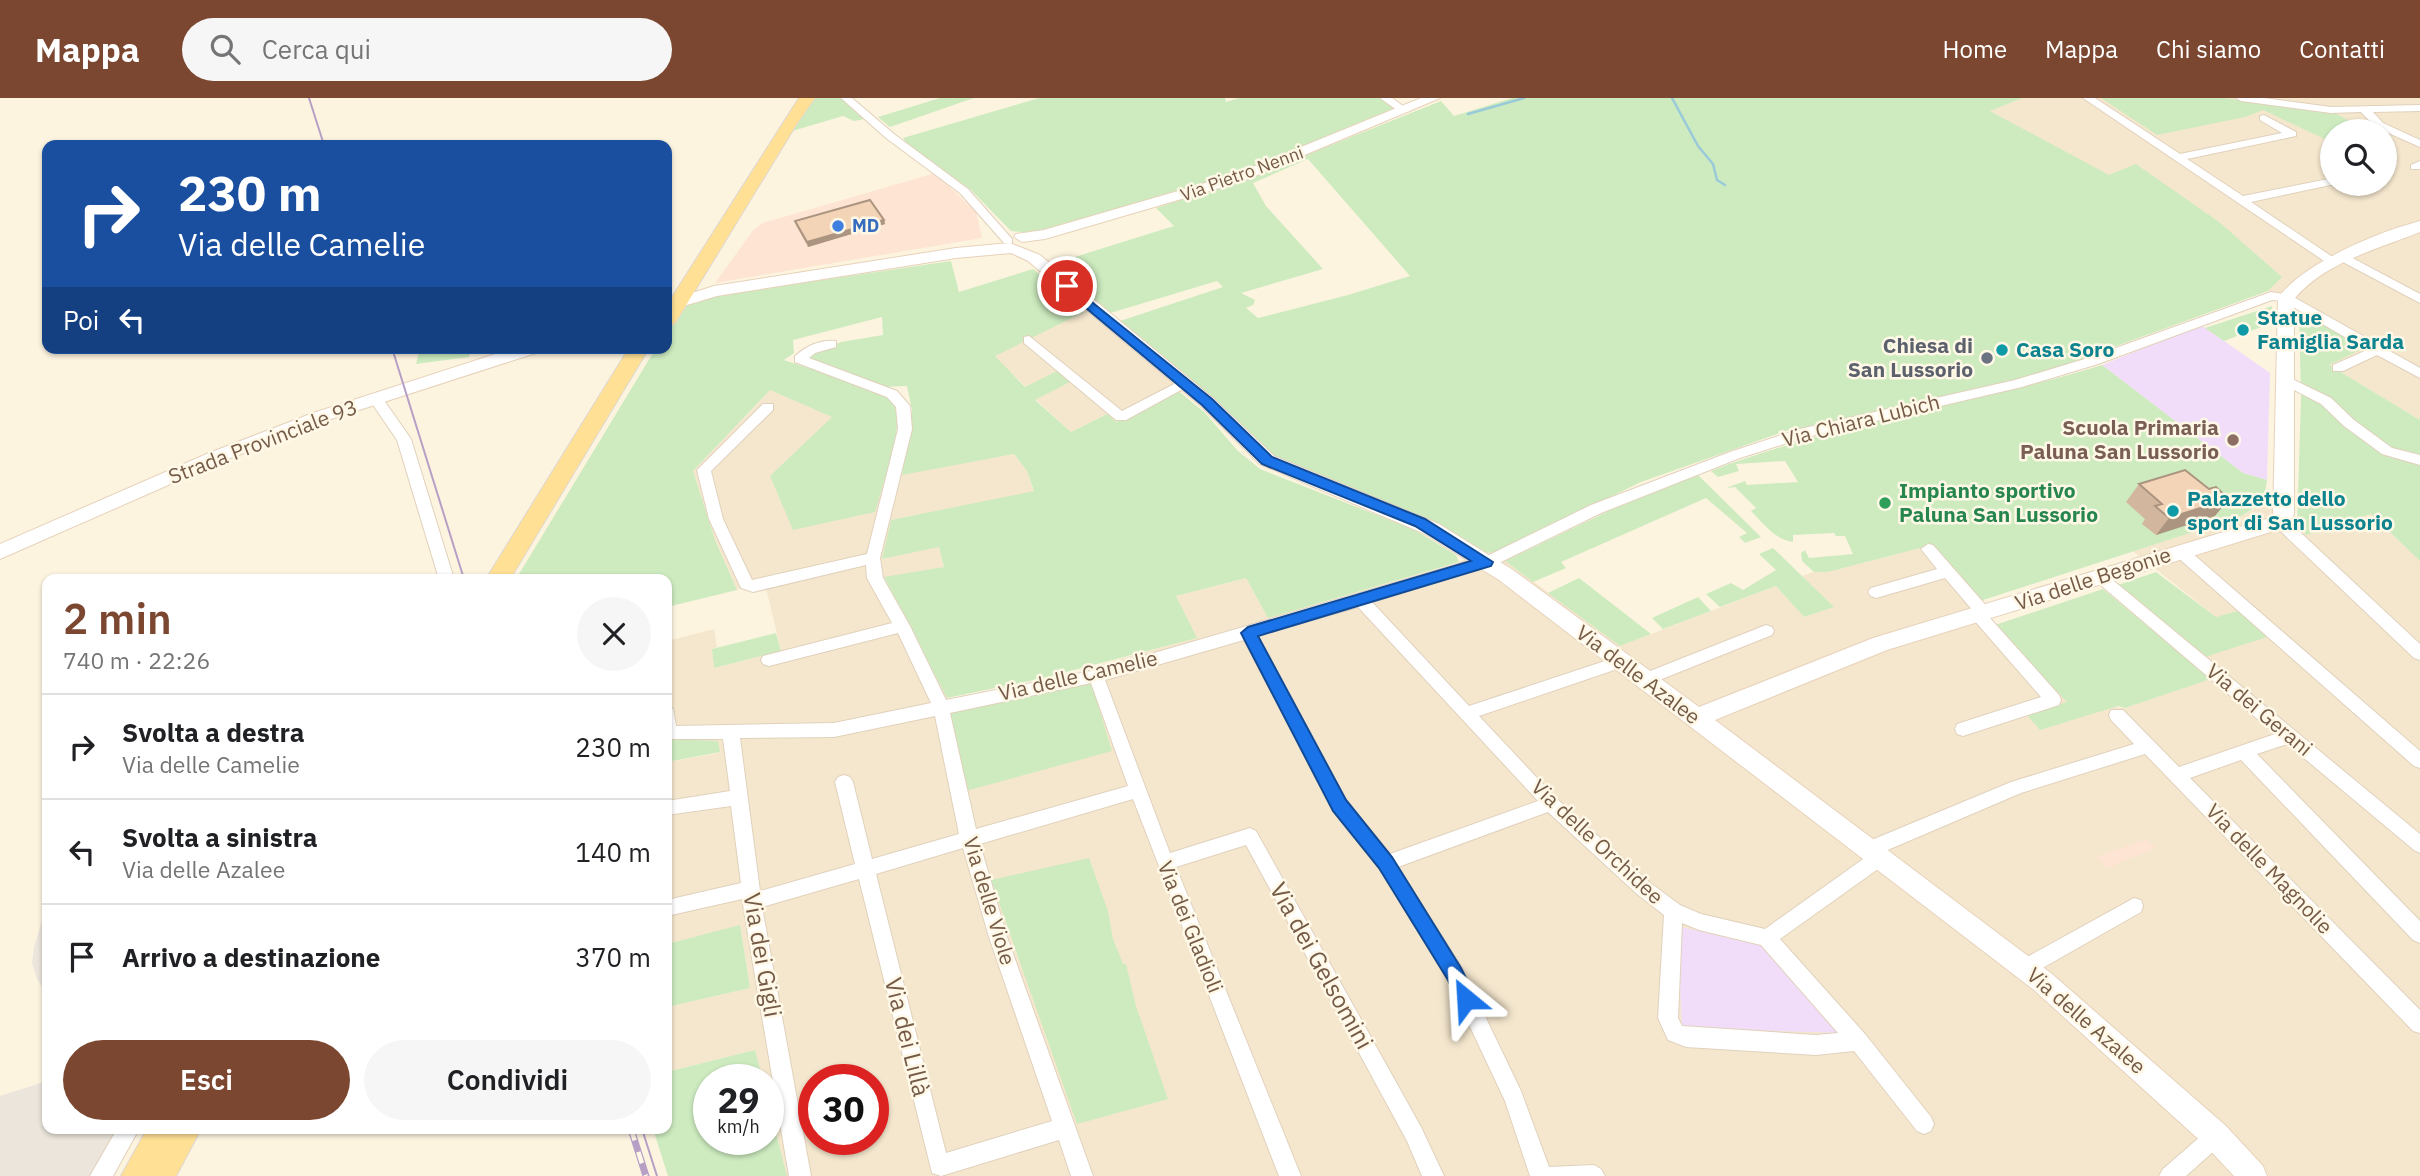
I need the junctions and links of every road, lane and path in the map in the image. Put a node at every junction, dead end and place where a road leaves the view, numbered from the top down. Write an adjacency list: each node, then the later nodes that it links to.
1 (797, 98): 24 (main road)
2 (807, 98): 25 (main road)
3 (846, 98): 20 (street)
4 (1385, 98): 13 (street)
5 (1433, 98): 13 (street, Via Pietro Nenni)
6 (2088, 98): 16 (street)
7 (2096, 98): 16 (street)
8 (2241, 98): 10 (street)
9 (2390, 98): 12 (street)
10 (2311, 103): 11 (street)
11 (2363, 108): 12 (street); 15 (street)
12 (2418, 109)
13 (1405, 111): 20 (street, Via Pietro Nenni)
14 (2264, 118): 16 (street)
15 (2420, 144)
16 (2181, 157): 18 (street)
17 (2320, 184): 18 (street)
18 (2245, 200): 21 (street)
19 (2418, 229): 21 (street)
20 (1019, 244): 26 (street, Via Pietro Nenni); 36 (street, Via delle Azalee)
21 (2340, 260): 22 (street); 23 (street)
22 (2286, 298): 29 (street); 35 (street); 45 (street, Via Chiara Lubich)
23 (2420, 299)
24 (672, 301)
25 (672, 301)
26 (672, 303)
27 (1029, 340): 36 (street)
28 (831, 344): 44 (street, Via delle Viole)
29 (2377, 349): 33 (street); 34 (street)
30 (515, 354): 37 (street, Strada Provinciale 93)
31 (635, 354): 48 (main road)
32 (646, 354): 49 (main road)
33 (2339, 368)
34 (2420, 374)
35 (2286, 380): 39 (street); 40 (street)
36 (1185, 384): 45 (street, Via delle Azalee)
37 (376, 399): 43 (street, Strada Provinciale 93); 47 (street)
38 (768, 407): 44 (street)
39 (2420, 460)
40 (2280, 522): 42 (street, Via delle Begonie); 57 (street)
41 (1928, 549): 46 (street)
42 (2180, 551): 50 (street, Via delle Begonie); 72 (street)
43 (0, 552)
44 (873, 558): 54 (street, Via delle Viole)
45 (1485, 562): 52 (street, Via delle Camelie); 59 (street, Via delle Azalee)
46 (1948, 572): 51 (street); 53 (street)
47 (445, 574)
48 (506, 574)
49 (506, 574)
50 (2098, 576): 53 (street, Via delle Begonie); 69 (street, Via dei Gerani)
51 (1876, 592)
52 (1361, 600): 56 (street, Via delle Camelie); 63 (street, Via delle Orchidee)
53 (1982, 615): 65 (street, Via delle Begonie); 66 (street)
54 (902, 626): 58 (street); 62 (street, Via delle Viole)
55 (1766, 631): 61 (street)
56 (1248, 633): 60 (street, Via delle Camelie); 83 (street)
57 (2420, 654)
58 (769, 660)
59 (1620, 662): 61 (street, Via delle Azalee); 63 (street)
60 (1096, 676): 62 (street, Via delle Camelie); 75 (street, Via dei Gladioli)
61 (1646, 679): 65 (street, Via delle Azalee)
62 (941, 707): 68 (street, Via delle Camelie); 79 (street, Via delle Viole)
63 (1467, 713): 77 (street, Via delle Orchidee)
64 (2117, 715): 70 (street, Via delle Magnolie)
65 (1696, 718): 81 (street, Via delle Azalee)
66 (1963, 729)
67 (672, 733): 68 (street, Via delle Camelie)
68 (731, 733): 76 (street, Via dei Gigli)
69 (2289, 736): 71 (street); 80 (street, Via dei Gerani)
70 (2146, 747): 73 (street, Via delle Magnolie); 81 (street)
71 (2244, 752): 73 (street); 89 (street)
72 (2420, 761)
73 (2177, 775): 92 (street, Via delle Magnolie)
74 (844, 782): 84 (street, Via dei Lillà)
75 (1138, 790): 79 (street); 82 (street, Via dei Gladioli)
76 (739, 797): 78 (street); 85 (street, Via dei Gigli)
77 (1552, 804): 83 (street); 88 (street, Via delle Orchidee)
78 (672, 807)
79 (969, 838): 84 (street); 95 (street, Via delle Viole)
80 (2420, 845)
81 (1874, 854): 90 (street); 91 (street, Via delle Azalee)
82 (1165, 863): 105 (street, Via dei Gladioli); 106 (street, Via dei Gelsomini)
83 (1386, 863): 107 (street)
84 (865, 870): 85 (street); 95 (street, Via dei Lillà)
85 (751, 895): 87 (street); 103 (street, Via dei Gigli)
86 (2134, 906): 91 (street)
87 (672, 907)
88 (1673, 911): 90 (street, Via delle Orchidee); 93 (street)
89 (2420, 934)
90 (1767, 938): 93 (street)
91 (2025, 968): 99 (street, Via delle Azalee)
92 (2420, 1024)
93 (1858, 1041): 94 (street)
94 (1924, 1124)
95 (1063, 1128): 104 (street, Via delle Viole)
96 (126, 1134): 100 (street)
97 (162, 1134): 101 (main road)
98 (182, 1134): 102 (main road)
99 (2216, 1136): 110 (street); 111 (street, Via delle Azalee)
100 (101, 1176)
101 (137, 1176)
102 (158, 1176)
103 (800, 1176)
104 (1082, 1176)
105 (1290, 1176)
106 (1433, 1176)
107 (1541, 1176)
108 (1553, 1176): 109 (street)
109 (1594, 1176)
110 (2170, 1176)
111 (2253, 1176)

